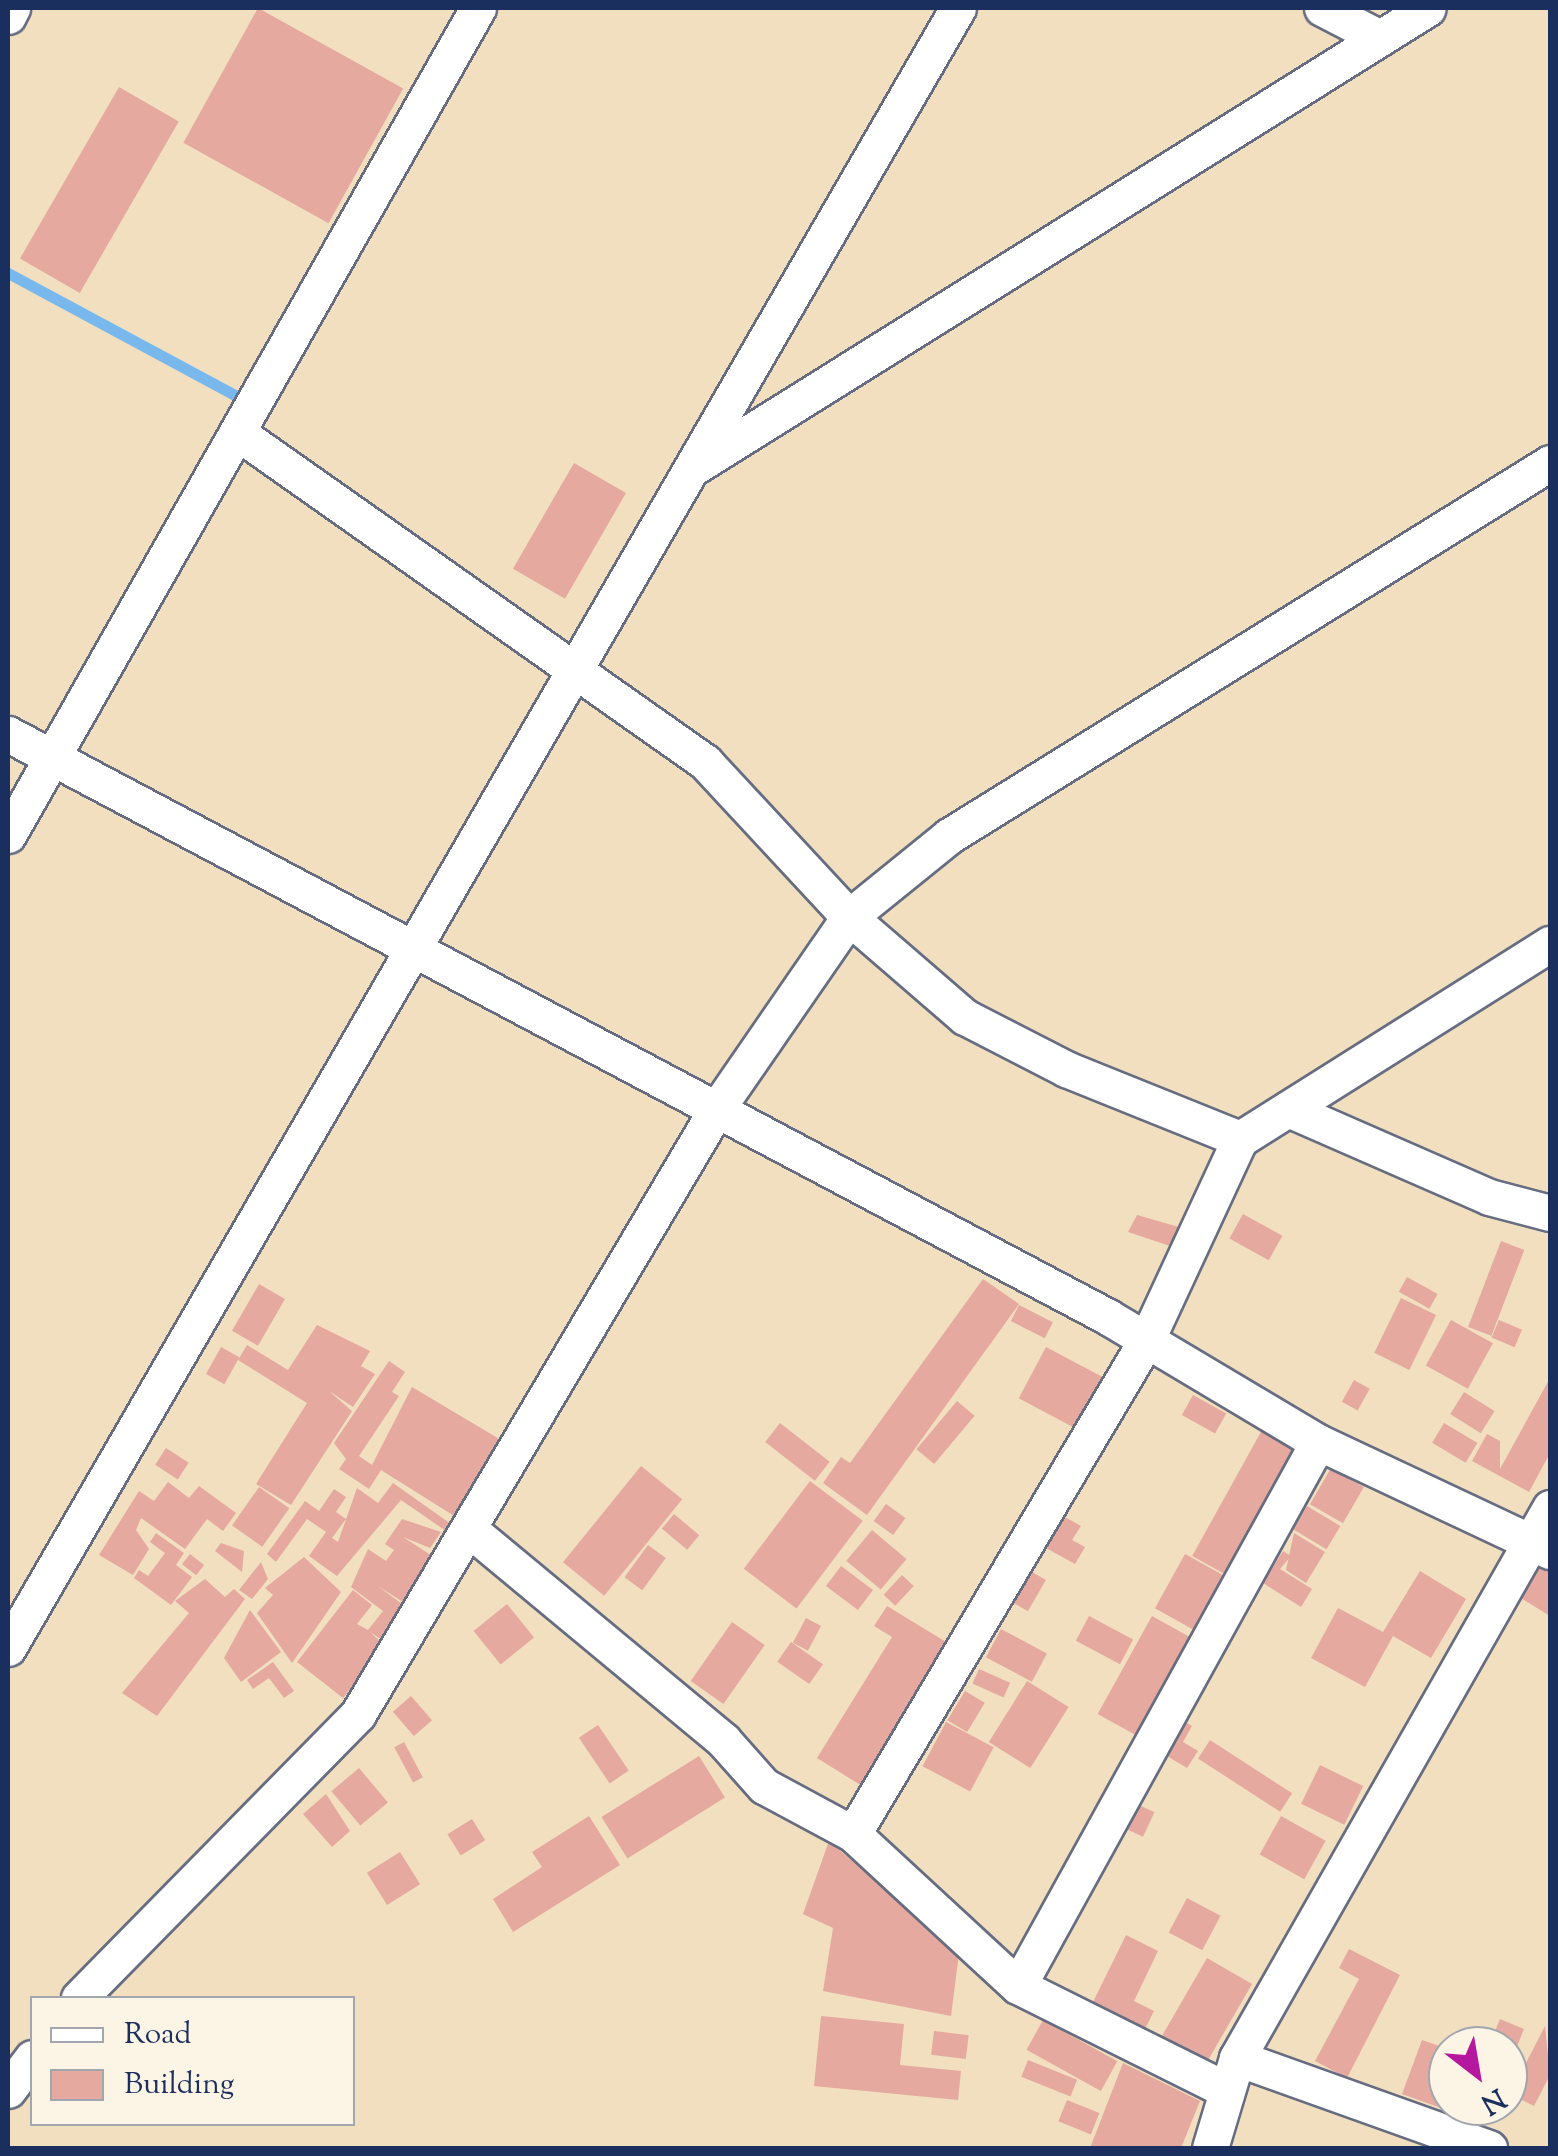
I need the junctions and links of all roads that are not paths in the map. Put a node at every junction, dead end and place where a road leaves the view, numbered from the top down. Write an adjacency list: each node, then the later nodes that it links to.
1 (12, 8): 6 (street)
2 (478, 8): 8 (street)
3 (958, 8): 10 (street)
4 (1322, 8): 7 (street)
5 (1428, 8): 7 (street)
6 (8, 16)
7 (1380, 38): 10 (street)
8 (240, 435): 11 (street); 13 (street)
9 (1550, 462): 15 (street)
10 (690, 470): 11 (street)
11 (573, 673): 15 (street); 16 (street)
12 (8, 734): 13 (street)
13 (52, 757): 14 (street); 16 (street)
14 (8, 835)
15 (850, 918): 19 (street); 20 (street)
16 (415, 944): 19 (street); 27 (street)
17 (1550, 944): 18 (street)
18 (1288, 1108): 20 (street); 21 (street)
19 (716, 1110): 22 (street); 25 (street)
20 (1240, 1139): 22 (street)
21 (1550, 1213)
22 (1147, 1339): 23 (street); 28 (street)
23 (1318, 1442): 26 (street); 29 (street)
24 (1550, 1508): 26 (street)
25 (470, 1530): 28 (street); 30 (street)
26 (1541, 1546): 32 (street)
27 (8, 1648)
28 (853, 1834): 29 (street)
29 (1018, 1986): 32 (street)
30 (81, 1996)
31 (30, 2061): 33 (street)
32 (1232, 2074): 34 (street); 35 (street)
33 (8, 2090)
34 (1210, 2148)
35 (1489, 2148)

